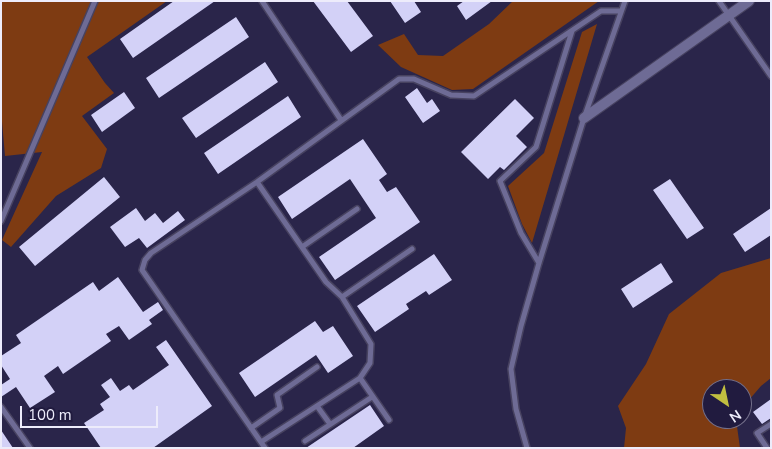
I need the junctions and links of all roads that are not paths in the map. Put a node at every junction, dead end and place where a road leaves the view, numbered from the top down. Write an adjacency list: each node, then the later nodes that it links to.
1 (95, 1): 14 (lane)
2 (262, 1): 11 (lane)
3 (625, 1): 6 (lane)
4 (719, 1): 7 (lane)
5 (749, 1): 7 (street)
6 (621, 11): 8 (lane); 10 (lane)
7 (729, 16): 9 (lane); 10 (street)
8 (572, 31): 11 (lane); 17 (lane)
9 (771, 76)
10 (584, 118): 17 (lane)
11 (341, 120): 12 (lane)
12 (257, 182): 15 (lane); 27 (lane)
13 (357, 209): 15 (lane)
14 (1, 221)
15 (302, 246): 18 (lane)
16 (412, 249): 18 (lane)
17 (538, 263): 31 (lane)
18 (342, 297): 20 (lane)
19 (317, 367): 27 (lane)
20 (360, 378): 21 (lane); 22 (lane)
21 (372, 396): 24 (lane); 25 (lane)
22 (317, 406): 25 (lane); 29 (lane)
23 (1, 407): 30 (lane)
24 (389, 420)
25 (330, 424): 28 (lane)
26 (771, 424): 32 (lane)
27 (251, 428): 29 (lane)
28 (305, 441)
29 (263, 445)
30 (30, 448)
31 (527, 448)
32 (767, 448)

